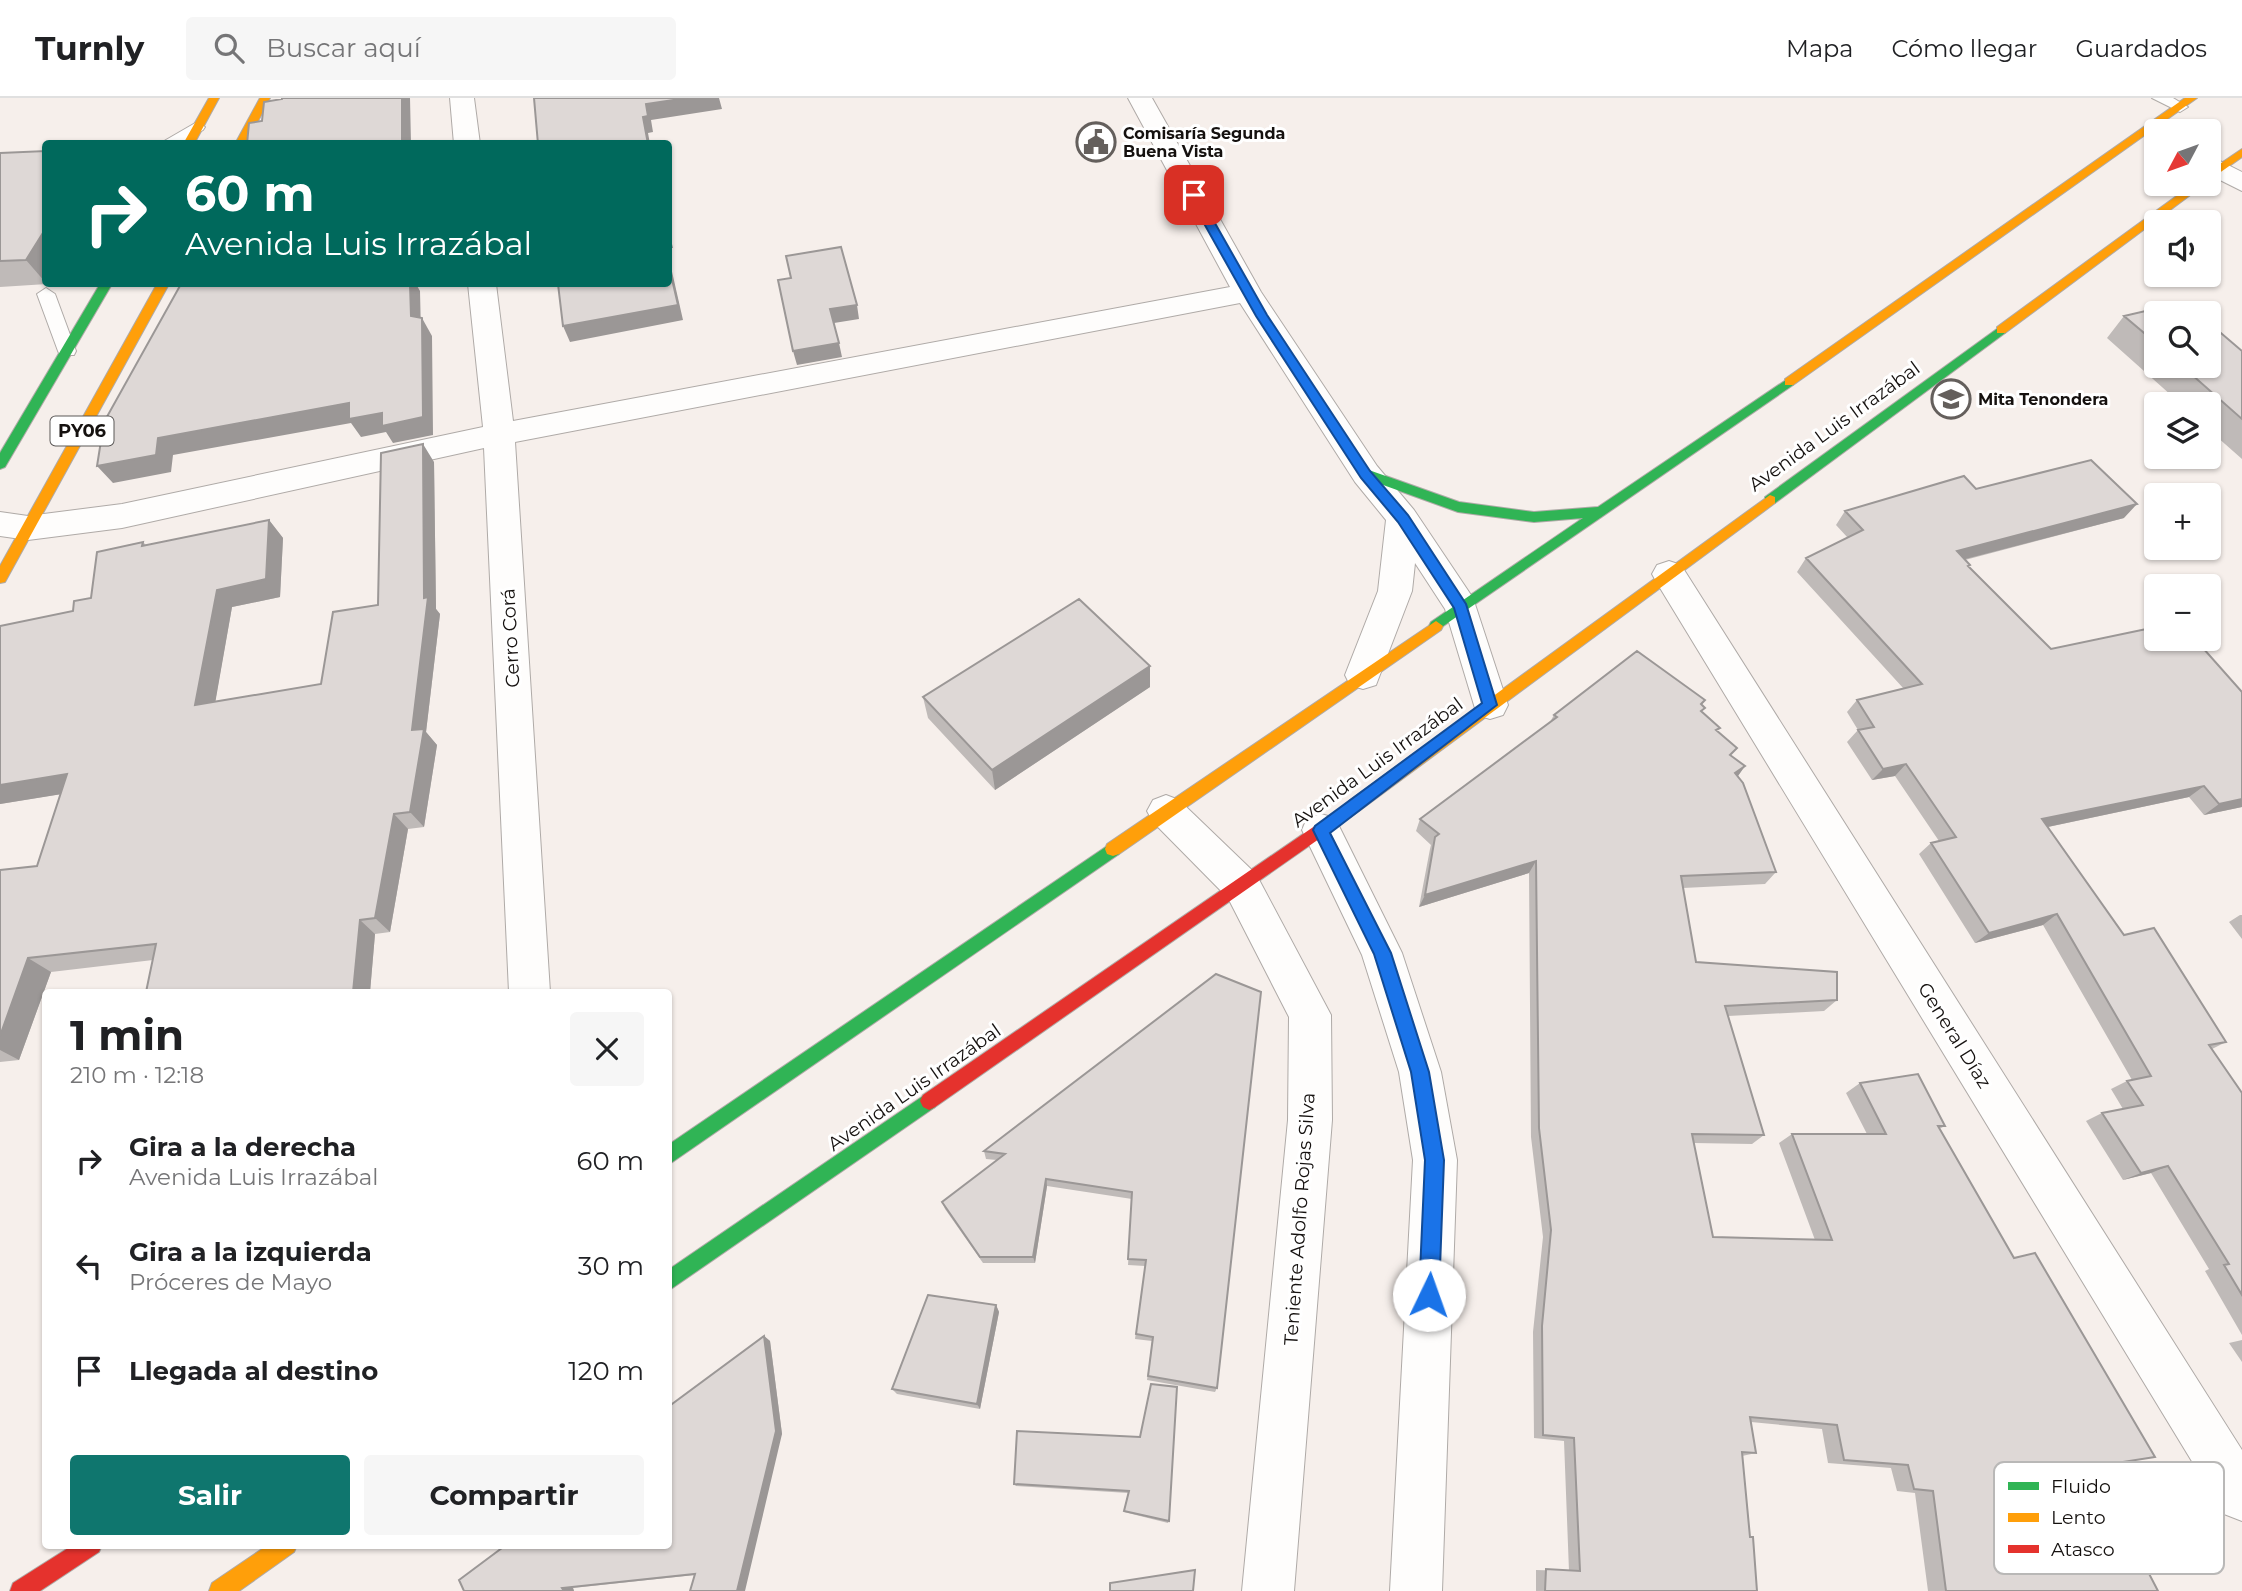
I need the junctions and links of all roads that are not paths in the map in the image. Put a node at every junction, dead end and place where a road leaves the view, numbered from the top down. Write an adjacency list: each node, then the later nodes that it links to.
1 (214, 98): 8 (main road)
2 (265, 98): 12 (main road)
3 (462, 98): 13 (street)
4 (1140, 98): 20 (street)
5 (2160, 98): 6 (lane)
6 (2186, 102): 7 (main road)
7 (2167, 119)
8 (197, 127): 10 (lane); 11 (main road)
9 (2144, 137): 26 (main road)
10 (174, 140)
11 (189, 140)
12 (242, 140)
13 (467, 140)
14 (2242, 152): 15 (main road, Avenida Luis Irrazábal)
15 (2221, 171)
16 (2187, 196): 29 (main road, Avenida Luis Irrazábal)
17 (104, 287): 22 (main road, PY06)
18 (161, 287): 28 (main road, PY06)
19 (482, 287): 23 (street, Cerro Corá)
20 (1247, 293): 23 (street); 25 (street)
21 (46, 294): 22 (lane)
22 (67, 351): 24 (main road, PY06)
23 (499, 434): 28 (street); 37 (street, Cerro Corá)
24 (0, 464)
25 (1366, 474): 26 (main road); 27 (street)
26 (1601, 512): 31 (main road)
27 (1403, 518): 31 (street); 32 (street)
28 (14, 526): 30 (main road, PY06)
29 (1669, 574): 33 (main road, Avenida Luis Irrazábal); 40 (street, General Díaz)
30 (0, 578)
31 (1461, 607): 32 (main road); 33 (street)
32 (1363, 675): 34 (main road)
33 (1490, 705): 35 (main road, Avenida Luis Irrazábal)
34 (1166, 811): 36 (street, Teniente Adolfo Rojas Silva); 38 (main road)
35 (1321, 830): 36 (main road, Avenida Luis Irrazábal); 48 (street)
36 (1242, 886): 39 (main road, Avenida Luis Irrazábal); 47 (street, Teniente Adolfo Rojas Silva)
37 (529, 989)
38 (672, 1153)
39 (672, 1279)
40 (2221, 1462)
41 (2224, 1467): 42 (street, General Díaz)
42 (2242, 1496)
43 (86, 1549): 45 (main road)
44 (281, 1549): 46 (main road)
45 (21, 1591)
46 (220, 1591)
47 (1268, 1591)
48 (1416, 1591)

